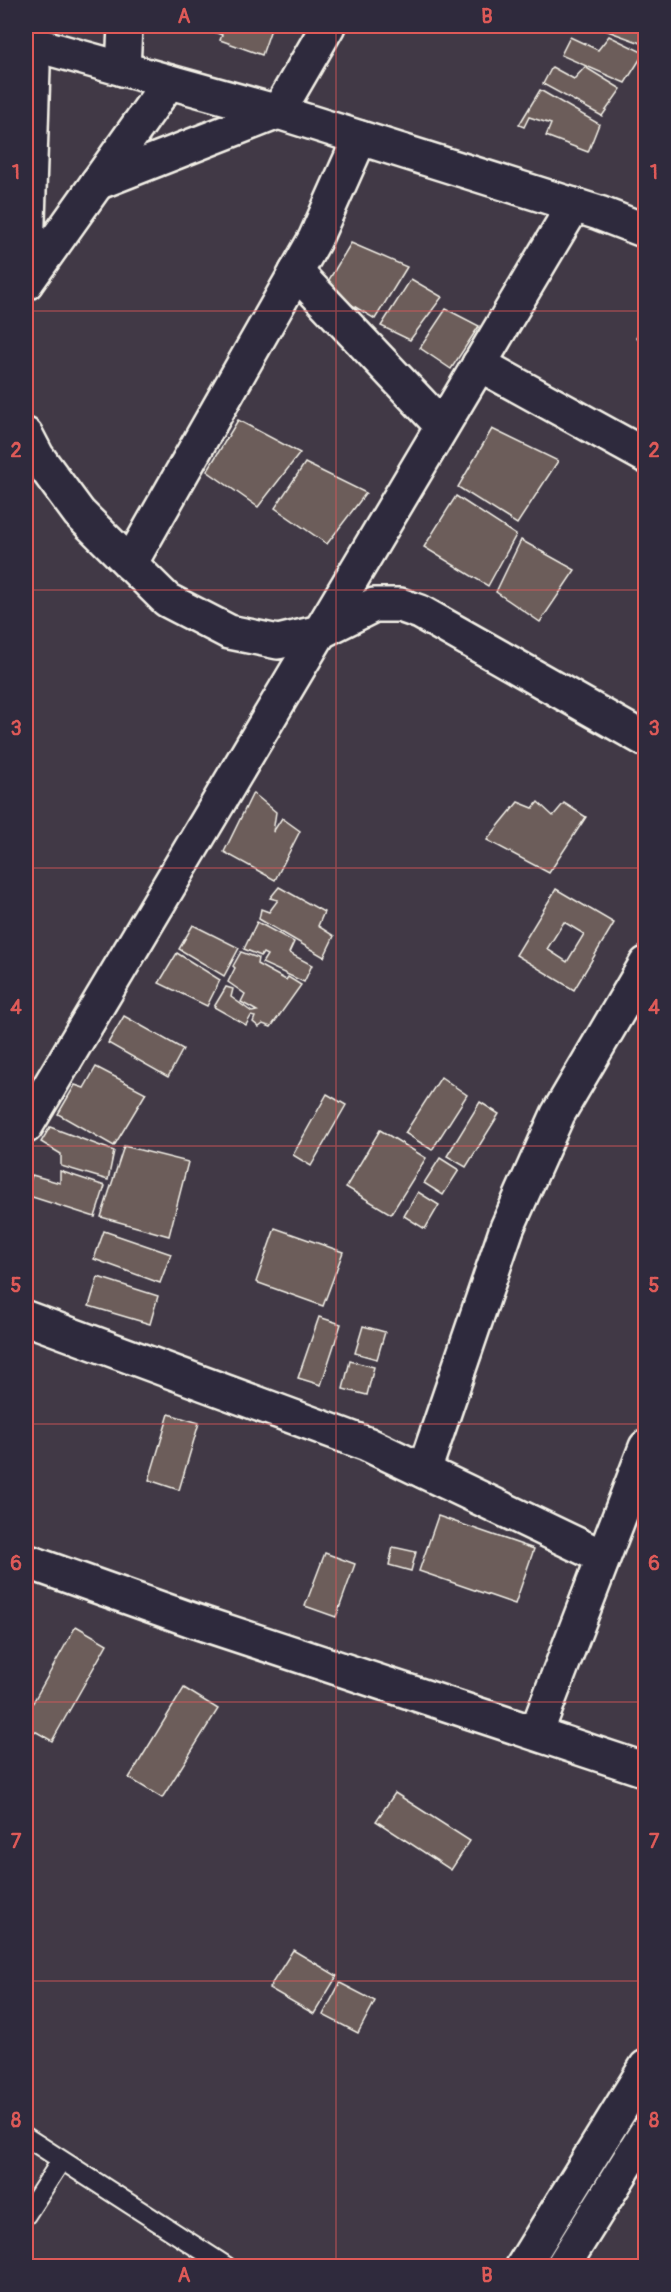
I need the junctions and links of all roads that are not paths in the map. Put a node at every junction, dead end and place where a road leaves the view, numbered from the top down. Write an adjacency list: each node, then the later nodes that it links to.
1 (30, 26): 4 (street)
2 (125, 26): 6 (street)
3 (328, 26): 8 (street)
4 (26, 31)
5 (28, 60): 6 (street); 14 (street)
6 (123, 69): 7 (street)
7 (170, 82): 8 (street); 10 (street)
8 (278, 112): 9 (street); 10 (street)
9 (360, 138): 11 (street); 13 (street)
10 (97, 183): 14 (street)
11 (574, 205): 12 (street); 15 (street)
12 (645, 231)
13 (296, 272): 16 (street); 19 (street)
14 (26, 283)
15 (479, 364): 16 (street); 18 (street)
16 (442, 426): 20 (street)
17 (26, 435): 19 (street)
18 (645, 456)
19 (130, 564): 20 (street)
20 (320, 632): 21 (street); 23 (street)
21 (645, 740)
22 (645, 964): 26 (street)
23 (26, 1126)
24 (26, 1318): 26 (street)
25 (645, 1447): 27 (street)
26 (424, 1471): 27 (street)
27 (603, 1557): 29 (street)
28 (26, 1561): 29 (street)
29 (536, 1733): 30 (street)
30 (645, 1770)
31 (645, 2067): 37 (street)
32 (645, 2133): 38 (street)
33 (26, 2137): 34 (lane)
34 (61, 2161): 35 (lane); 36 (lane)
35 (26, 2215)
36 (226, 2266)
37 (523, 2266)
38 (563, 2266)

